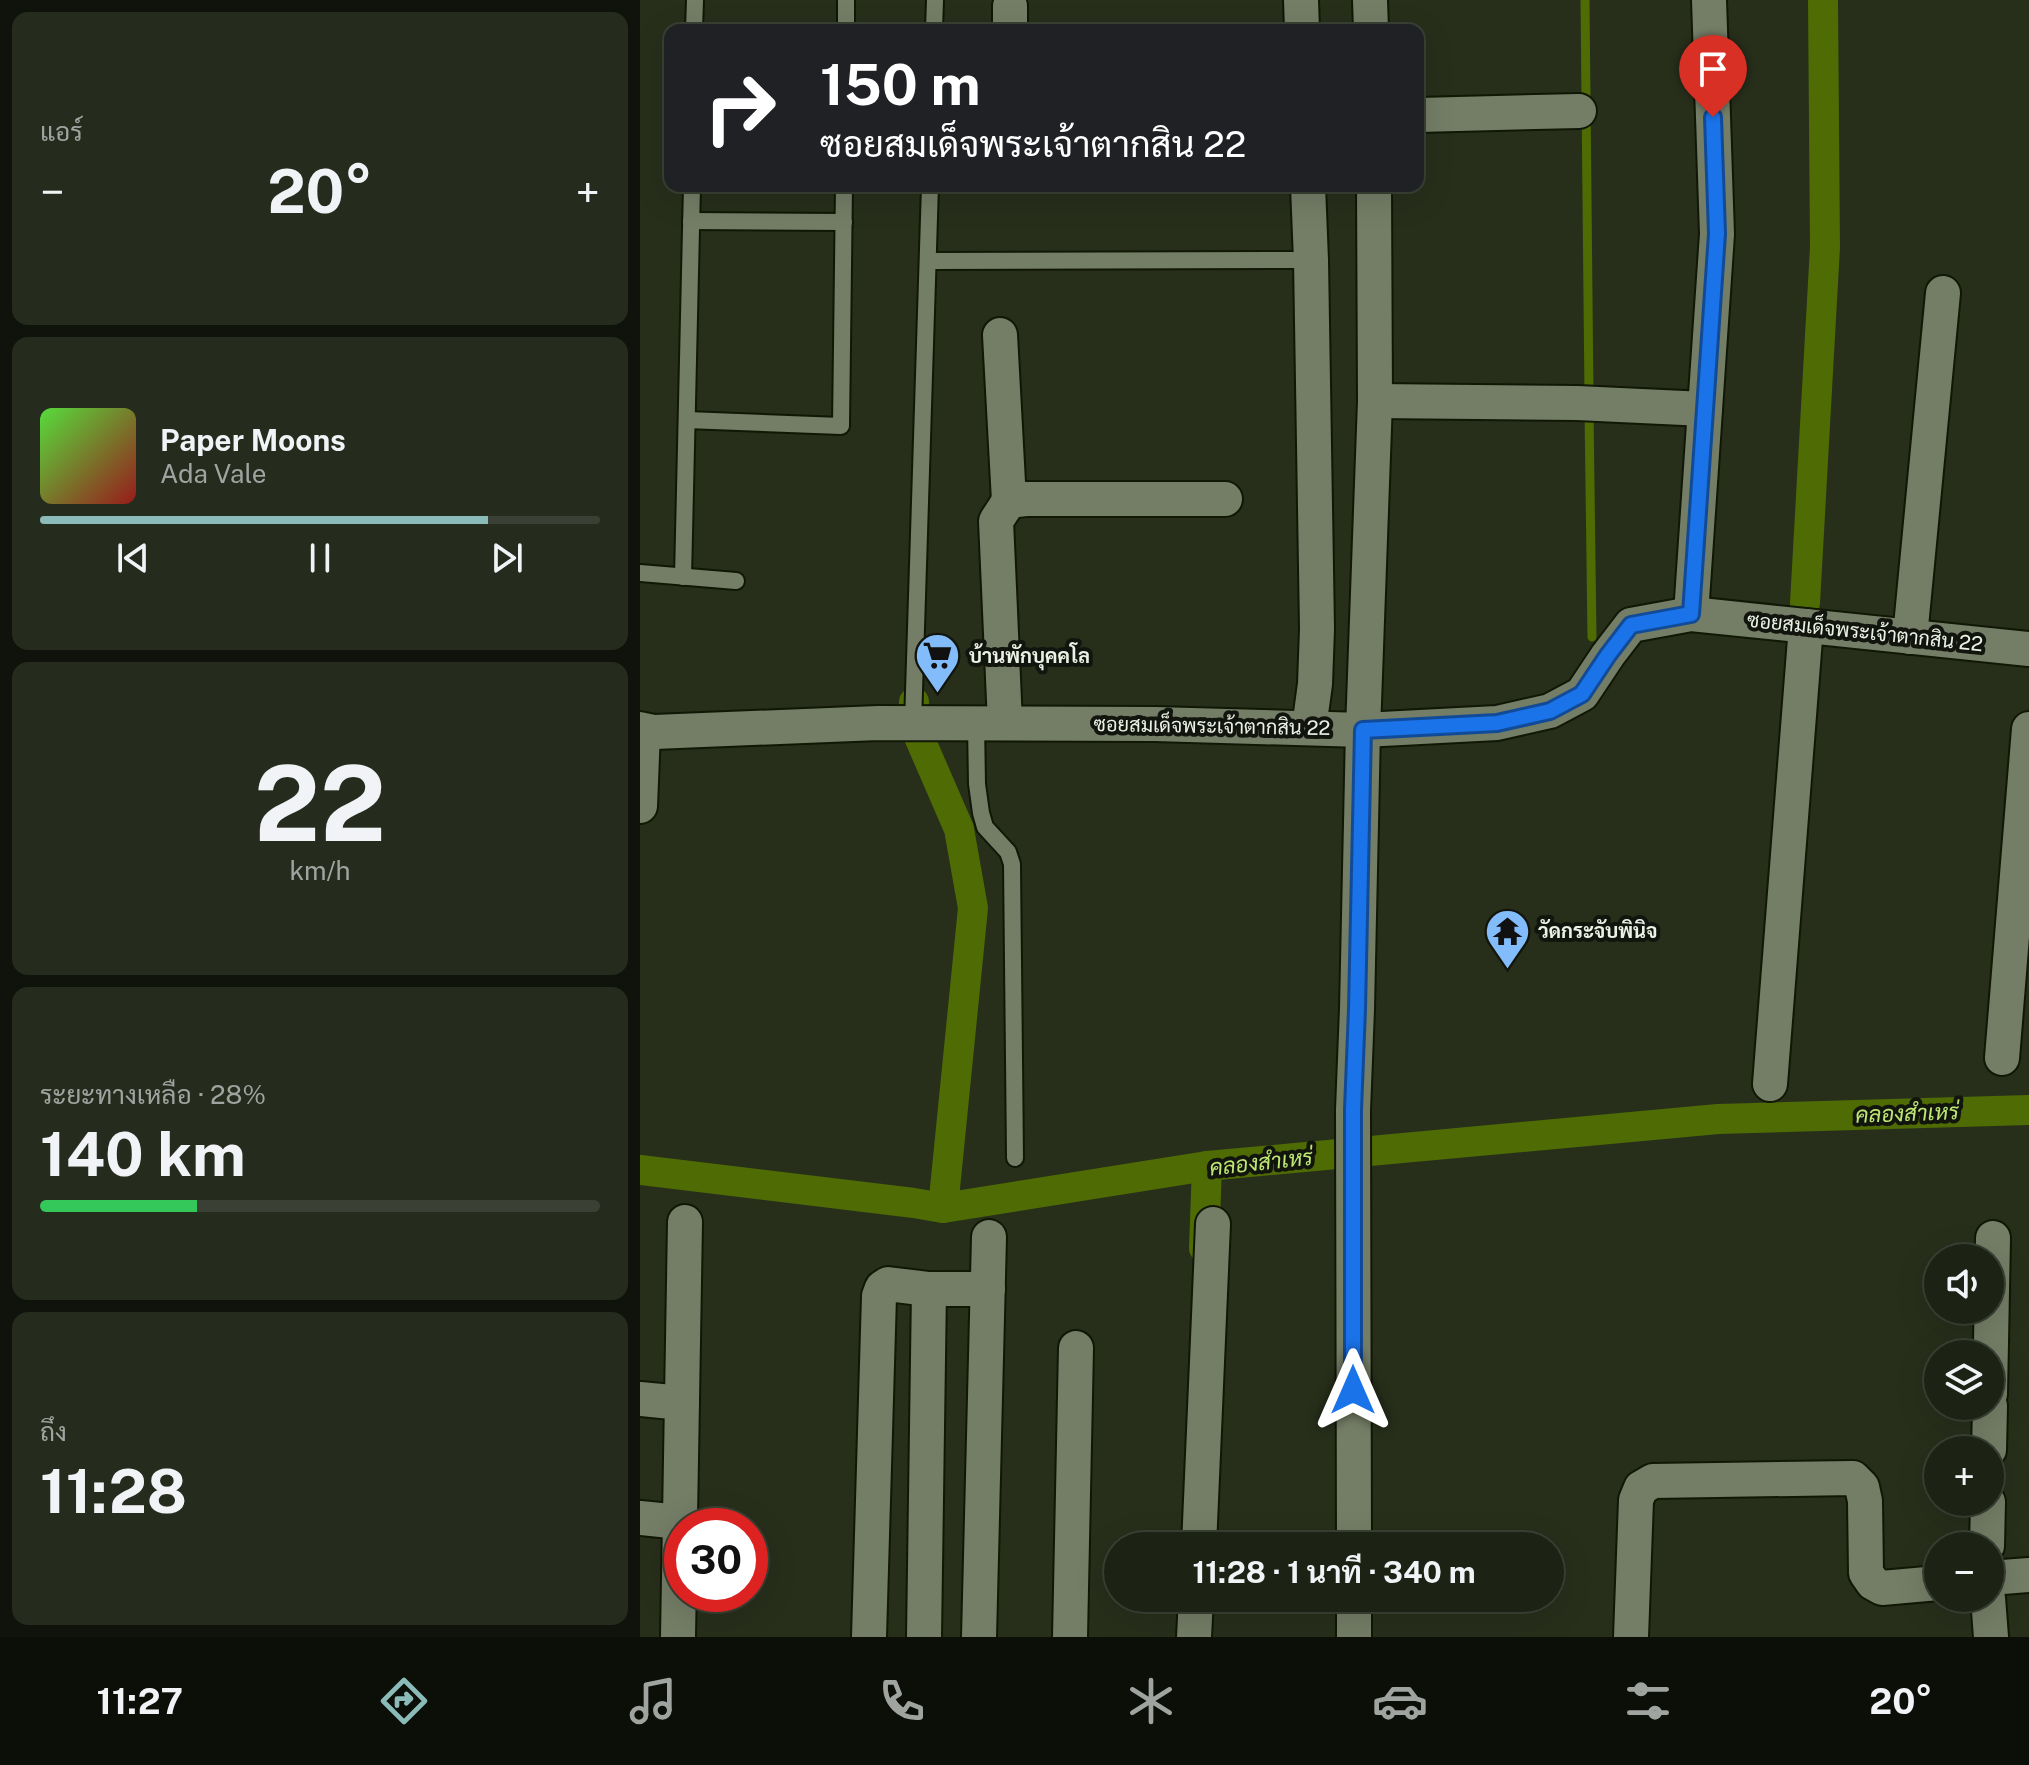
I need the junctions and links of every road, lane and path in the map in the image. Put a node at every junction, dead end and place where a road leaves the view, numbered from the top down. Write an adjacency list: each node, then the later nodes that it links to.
1 (695, 0): 7 (lane)
2 (846, 0): 8 (lane)
3 (935, 0): 9 (lane)
4 (1301, 0): 10 (street)
5 (1370, 0): 11 (street)
6 (1709, 0): 26 (street)
7 (694, 24)
8 (846, 24)
9 (934, 24)
10 (1302, 24)
11 (1371, 24)
12 (1579, 111): 13 (street)
13 (1424, 115)
14 (692, 192): 19 (lane)
15 (844, 192): 20 (lane)
16 (930, 192): 22 (lane)
17 (1308, 192): 21 (street)
18 (1374, 192): 25 (street)
19 (691, 221): 20 (lane); 27 (lane)
20 (844, 222): 27 (lane)
21 (1311, 260): 22 (lane); 39 (street)
22 (929, 261): 37 (lane)
23 (1943, 293): 35 (street)
24 (1000, 335): 29 (street)
25 (1375, 401): 26 (street); 42 (street)
26 (1705, 409): 33 (street)
27 (687, 420): 31 (lane)
28 (1225, 499): 29 (street)
29 (1009, 501): 38 (street)
30 (640, 573): 31 (lane)
31 (683, 577): 32 (lane)
32 (736, 581)
33 (1691, 614): 34 (street, ซอยสมเด็จพระเจ้าตากสิน 22); 42 (street, ซอยสมเด็จพระเจ้าตากสิน 22)
34 (1806, 626): 35 (street, ซอยสมเด็จพระเจ้าตากสิน 22); 45 (street)
35 (1910, 637): 36 (street, ซอยสมเด็จพระเจ้าตากสิน 22)
36 (2029, 649)
37 (913, 723): 38 (street, ซอยสมเด็จพระเจ้าตากสิน 22); 41 (street, ซอยสมเด็จพระเจ้าตากสิน 22)
38 (990, 723): 39 (street, ซอยสมเด็จพระเจ้าตากสิน 22); 46 (lane)
39 (1309, 728): 42 (street, ซอยสมเด็จพระเจ้าตากสิน 22)
40 (2029, 729): 44 (street)
41 (641, 730): 43 (street)
42 (1363, 730): 61 (street)
43 (640, 806)
44 (2002, 1058)
45 (1770, 1084)
46 (1015, 1158)
47 (685, 1222): 56 (street)
48 (1213, 1224): 60 (street)
49 (989, 1237): 52 (street)
50 (1993, 1238): 53 (street)
51 (929, 1289): 52 (street); 70 (street); 71 (street)
52 (988, 1289): 72 (street)
53 (1991, 1340)
54 (1076, 1348): 73 (street)
55 (640, 1399): 56 (street)
56 (682, 1403): 57 (street)
57 (680, 1508)
58 (640, 1518): 59 (street)
59 (664, 1520)
60 (1200, 1532)
61 (1354, 1532)
62 (2028, 1575): 63 (street)
63 (2004, 1577)
64 (1924, 1584): 76 (street)
65 (678, 1612): 69 (street)
66 (1195, 1612): 74 (street)
67 (1354, 1612): 75 (street)
68 (1989, 1612): 77 (street)
69 (678, 1637)
70 (869, 1637)
71 (924, 1637)
72 (979, 1637)
73 (1070, 1637)
74 (1194, 1637)
75 (1354, 1637)
76 (1631, 1637)
77 (1991, 1637)

